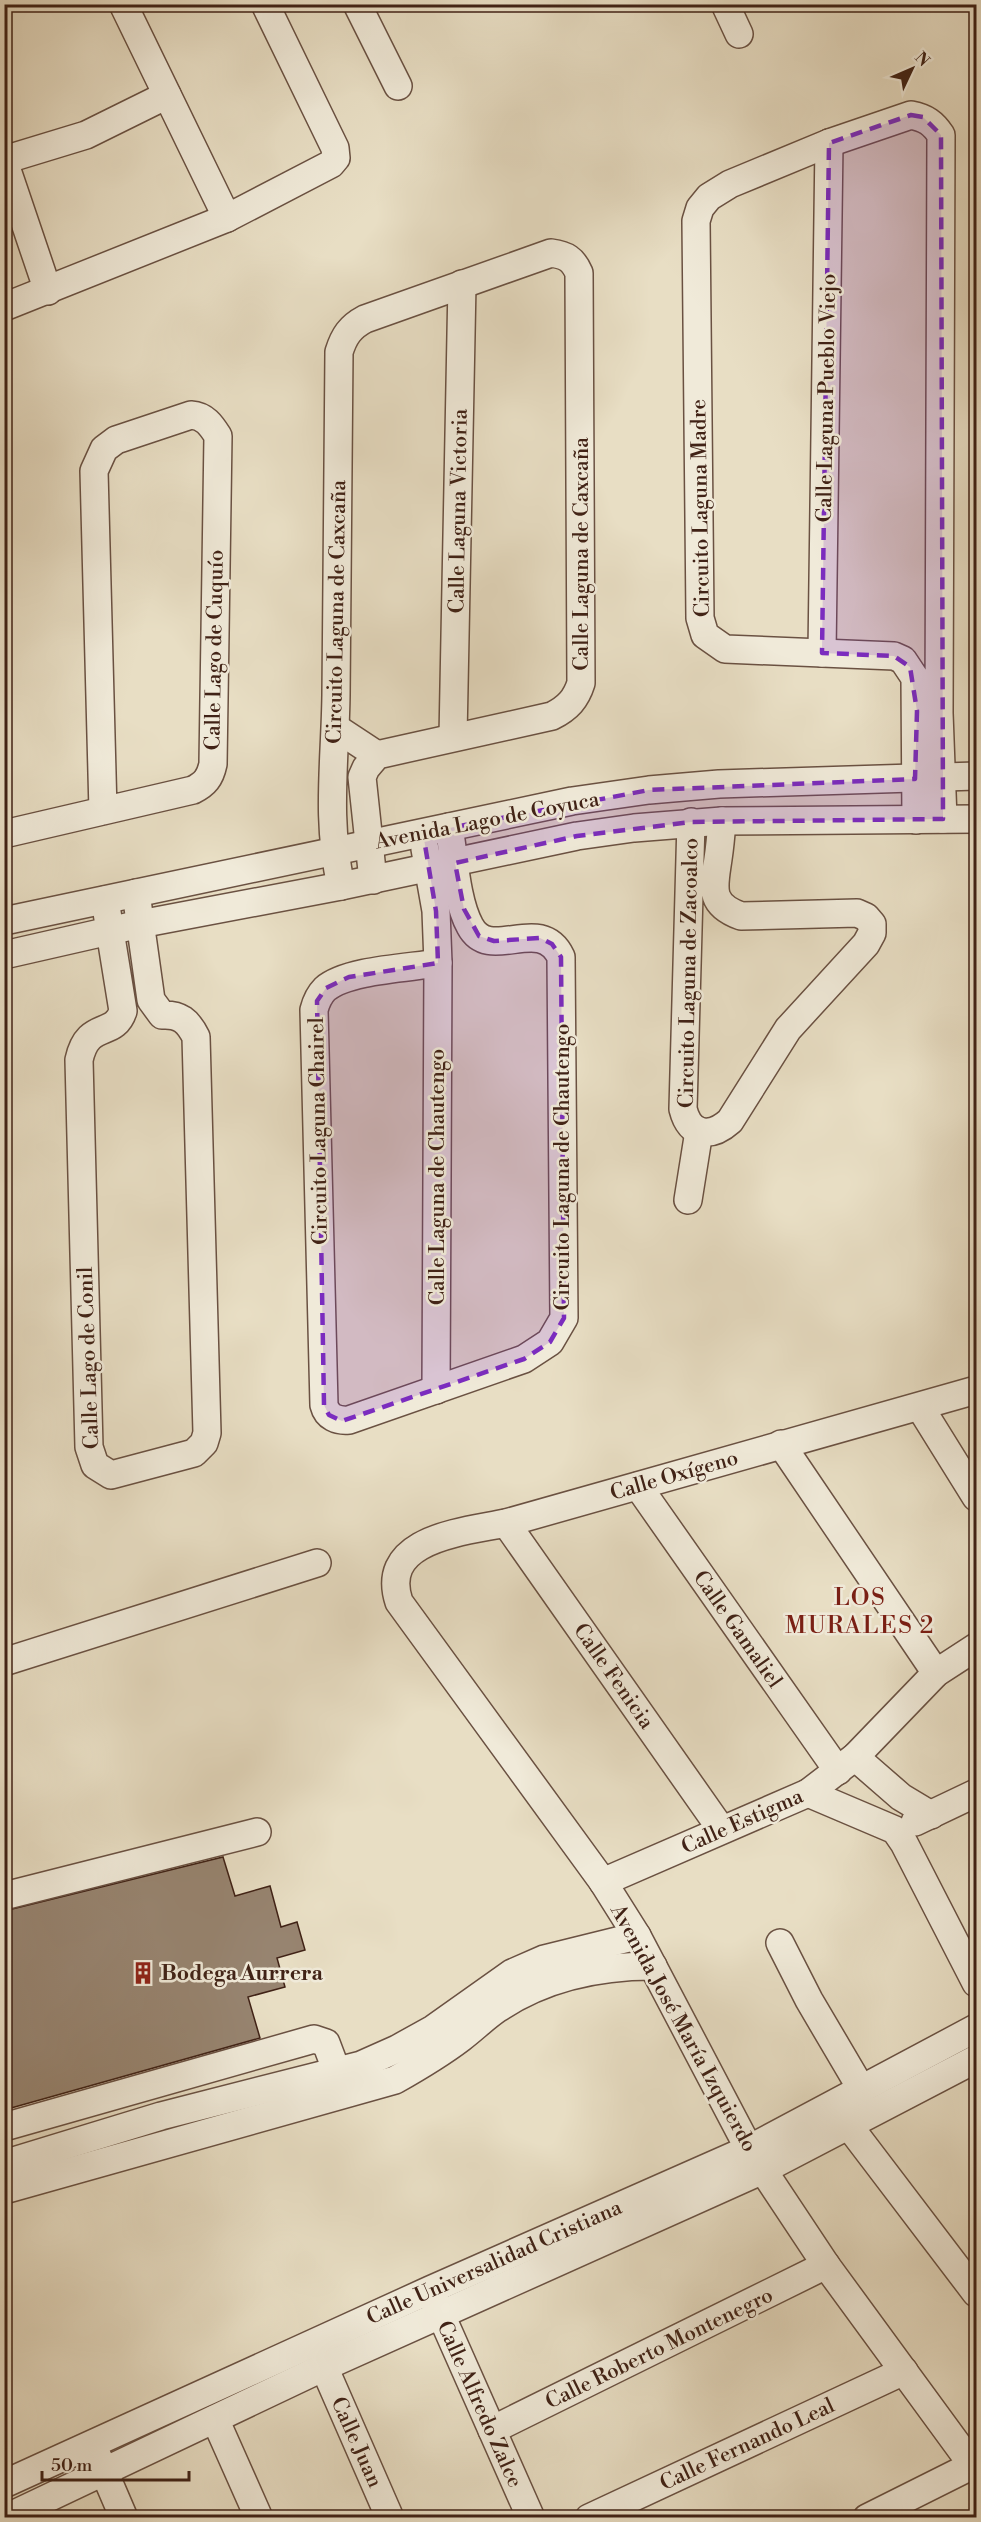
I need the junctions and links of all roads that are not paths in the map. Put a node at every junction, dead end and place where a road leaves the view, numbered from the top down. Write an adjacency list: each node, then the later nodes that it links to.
1 (123, 4): 7 (street)
2 (265, 4): 10 (street)
3 (357, 4): 6 (street)
4 (725, 4): 5 (street)
5 (739, 34)
6 (398, 86)
7 (167, 95): 9 (street); 10 (street)
8 (829, 143): 14 (street, Calle Laguna Pueblo Viejo); 14 (street, Circuito Laguna Madre); 19 (street, Circuito Laguna Madre)
9 (4, 160): 12 (street)
10 (227, 218): 12 (street)
11 (462, 285): 15 (street, Circuito Laguna de Caxcaña); 16 (street, Calle Laguna Victoria); 16 (street, Calle Laguna de Caxcaña)
12 (48, 291): 13 (street)
13 (4, 307)
14 (822, 653): 19 (street, Circuito Laguna Madre)
15 (336, 728): 17 (street); 29 (street, Circuito Laguna de Caxcaña)
16 (453, 737): 17 (street, Calle Laguna de Caxcaña)
17 (376, 755): 28 (street)
18 (976, 776): 19 (street, Avenida Lago de Coyuca)
19 (928, 779): 21 (street, Circuito Laguna Madre); 23 (street, Circuito Laguna Madre); 26 (street, Avenida Lago de Coyuca)
20 (103, 811): 20 (street, Calle Lago de Cuquío); 27 (street, Calle Lago de Cuquío)
21 (943, 819): 22 (street, Avenida Lago de Coyuca); 23 (street, Avenida Lago de Coyuca)
22 (976, 819)
23 (916, 820): 24 (street, Avenida Lago de Coyuca)
24 (722, 821): 25 (street, Avenida Lago de Coyuca); 41 (street, Circuito Laguna de Zacoalco)
25 (691, 822): 30 (street, Avenida Lago de Coyuca); 41 (street, Circuito Laguna de Zacoalco)
26 (436, 830): 28 (street, Avenida Lago de Coyuca); 30 (street, Circuito Laguna de Chautengo); 31 (street)
27 (4, 834)
28 (369, 844): 29 (street, Avenida Lago de Coyuca); 32 (street)
29 (334, 852): 33 (street, Circuito Laguna de Caxcaña); 34 (street, Avenida Lago de Coyuca)
30 (455, 863): 31 (street, Avenida Lago de Coyuca); 43 (street, Circuito Laguna de Chautengo)
31 (428, 868): 32 (street, Avenida Lago de Coyuca); 40 (street)
32 (373, 880): 33 (street, Avenida Lago de Coyuca)
33 (341, 886): 37 (street, Avenida Lago de Coyuca)
34 (136, 893): 35 (street, Avenida Lago de Coyuca); 37 (street, Calle Lago de Conil)
35 (105, 900): 36 (street, Avenida Lago de Coyuca); 38 (street, Calle Lago de Conil)
36 (4, 921)
37 (140, 924): 38 (street, Avenida Lago de Coyuca); 38 (street, Calle Lago de Conil)
38 (109, 931): 39 (street, Avenida Lago de Coyuca)
39 (4, 955)
40 (438, 963): 43 (street, Calle Laguna de Chautengo); 46 (street, Circuito Laguna Chairel)
41 (699, 1131): 42 (street)
42 (688, 1200)
43 (436, 1390): 46 (street, Circuito Laguna de Chautengo)
44 (976, 1390): 45 (street, Calle Oxígeno)
45 (920, 1407): 47 (street, Calle Oxígeno); 49 (street)
46 (329, 1415)
47 (781, 1444): 48 (street, Calle Oxígeno); 55 (street)
48 (638, 1486): 50 (street, Calle Oxígeno); 56 (street, Calle Gamaliel)
49 (976, 1497)
50 (506, 1523): 52 (street, Calle Oxígeno); 60 (street, Calle Fenicia)
51 (317, 1563): 54 (street)
52 (394, 1586): 63 (street, Avenida José María Izquierdo)
53 (976, 1647): 55 (street, Calle Estigma)
54 (4, 1662)
55 (936, 1673): 56 (street, Calle Estigma)
56 (847, 1764): 57 (street, Calle Estigma); 59 (street, Calle Gamaliel)
57 (808, 1793): 60 (street, Calle Estigma); 61 (street)
58 (976, 1793): 59 (street)
59 (931, 1815): 61 (street)
60 (721, 1829): 63 (street, Calle Estigma)
61 (895, 1830): 68 (street)
62 (257, 1832): 64 (street)
63 (603, 1882): 65 (street, Avenida José María Izquierdo)
64 (4, 1896)
65 (637, 1936): 67 (street, Avenida José María Izquierdo); 71 (street)
66 (780, 1943): 72 (street)
67 (653, 1966): 71 (street); 77 (street, Avenida José María Izquierdo)
68 (976, 1983)
69 (976, 2028): 72 (street, Calle Universalidad Cristiana)
70 (976, 2059): 73 (street, Calle Universalidad Cristiana)
71 (341, 2084): 74 (street); 75 (street); 76 (street)
72 (862, 2090): 77 (street, Calle Universalidad Cristiana)
73 (849, 2126): 77 (street, Calle Universalidad Cristiana); 82 (street)
74 (4, 2127)
75 (123, 2128): 76 (street); 78 (street)
76 (130, 2154): 79 (street)
77 (756, 2160): 80 (street, Avenida José María Izquierdo); 81 (street, Calle Universalidad Cristiana); 83 (street, Calle Universalidad Cristiana)
78 (4, 2164)
79 (4, 2190)
80 (826, 2265): 85 (street, Avenida José María Izquierdo); 87 (street, Calle Roberto Montenegro)
81 (429, 2290): 83 (street, Calle Alfredo Zalce); 88 (street, Calle Universalidad Cristiana)
82 (976, 2293)
83 (441, 2316): 84 (street, Calle Universalidad Cristiana); 87 (street, Calle Alfredo Zalce)
84 (324, 2367): 86 (street, Calle Universalidad Cristiana); 95 (street, Calle Juan)
85 (904, 2371): 89 (street, Avenida José María Izquierdo); 97 (street, Calle Fernando Leal)
86 (215, 2419): 90 (street, Calle Universalidad Cristiana); 94 (street)
87 (492, 2430): 96 (street, Calle Alfredo Zalce)
88 (91, 2442): 90 (street); 91 (street, Calle Universalidad Cristiana)
89 (975, 2468): 98 (street)
90 (104, 2472): 92 (street, Calle Universalidad Cristiana); 93 (street)
91 (4, 2484)
92 (6, 2517)
93 (123, 2517)
94 (259, 2517)
95 (390, 2517)
96 (531, 2517)
97 (589, 2517)
98 (867, 2517)

